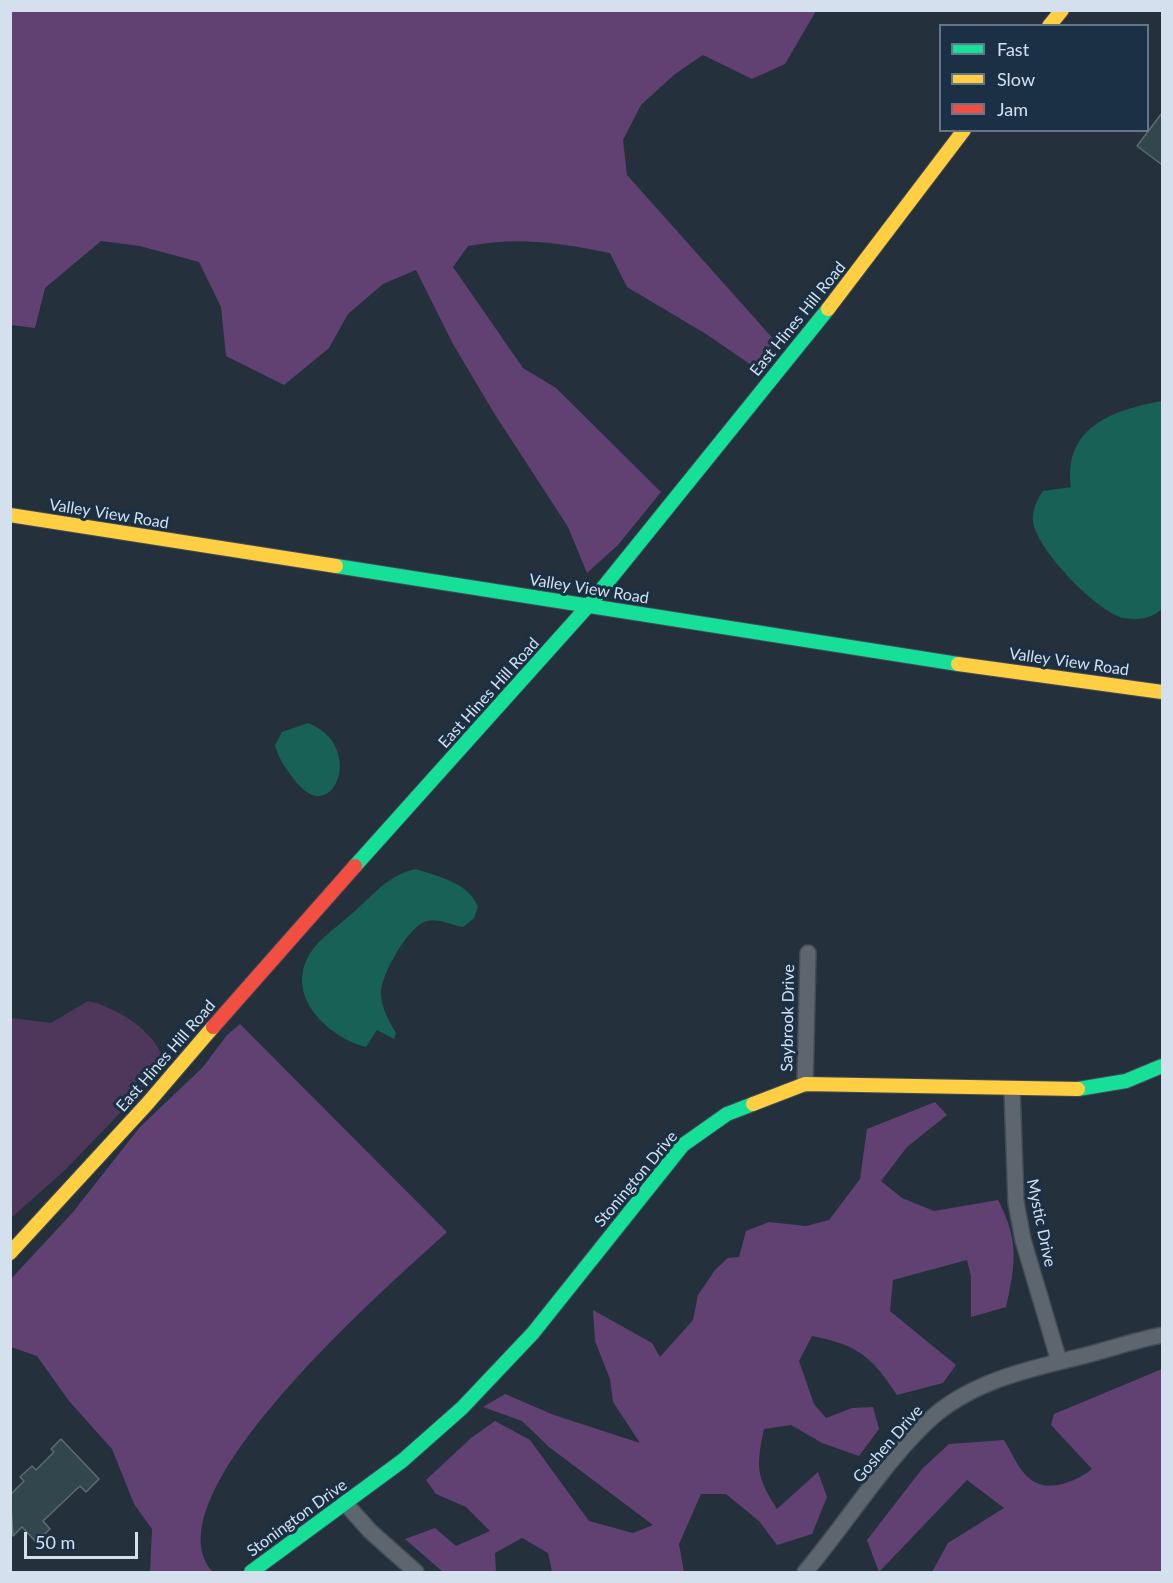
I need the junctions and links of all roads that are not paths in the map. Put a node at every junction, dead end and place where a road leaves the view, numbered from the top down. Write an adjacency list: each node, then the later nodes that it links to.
1 (1062, 10): 2 (street)
2 (1051, 24)
3 (962, 132): 5 (street, East Hines Hill Road)
4 (10, 515): 5 (street, Valley View Road)
5 (589, 605): 6 (street, Valley View Road); 11 (street, East Hines Hill Road)
6 (1162, 692)
7 (807, 953): 9 (street, Saybrook Drive)
8 (1162, 1066): 10 (street, Stonington Drive)
9 (805, 1083): 10 (street, Stonington Drive); 14 (street, Stonington Drive)
10 (1012, 1089): 13 (street, Mystic Drive)
11 (10, 1253)
12 (1162, 1335): 13 (street, Goshen Drive)
13 (1059, 1361): 17 (street, Goshen Drive)
14 (345, 1503): 15 (street, Stonington Drive); 16 (street)
15 (251, 1572)
16 (417, 1572)
17 (806, 1572)

